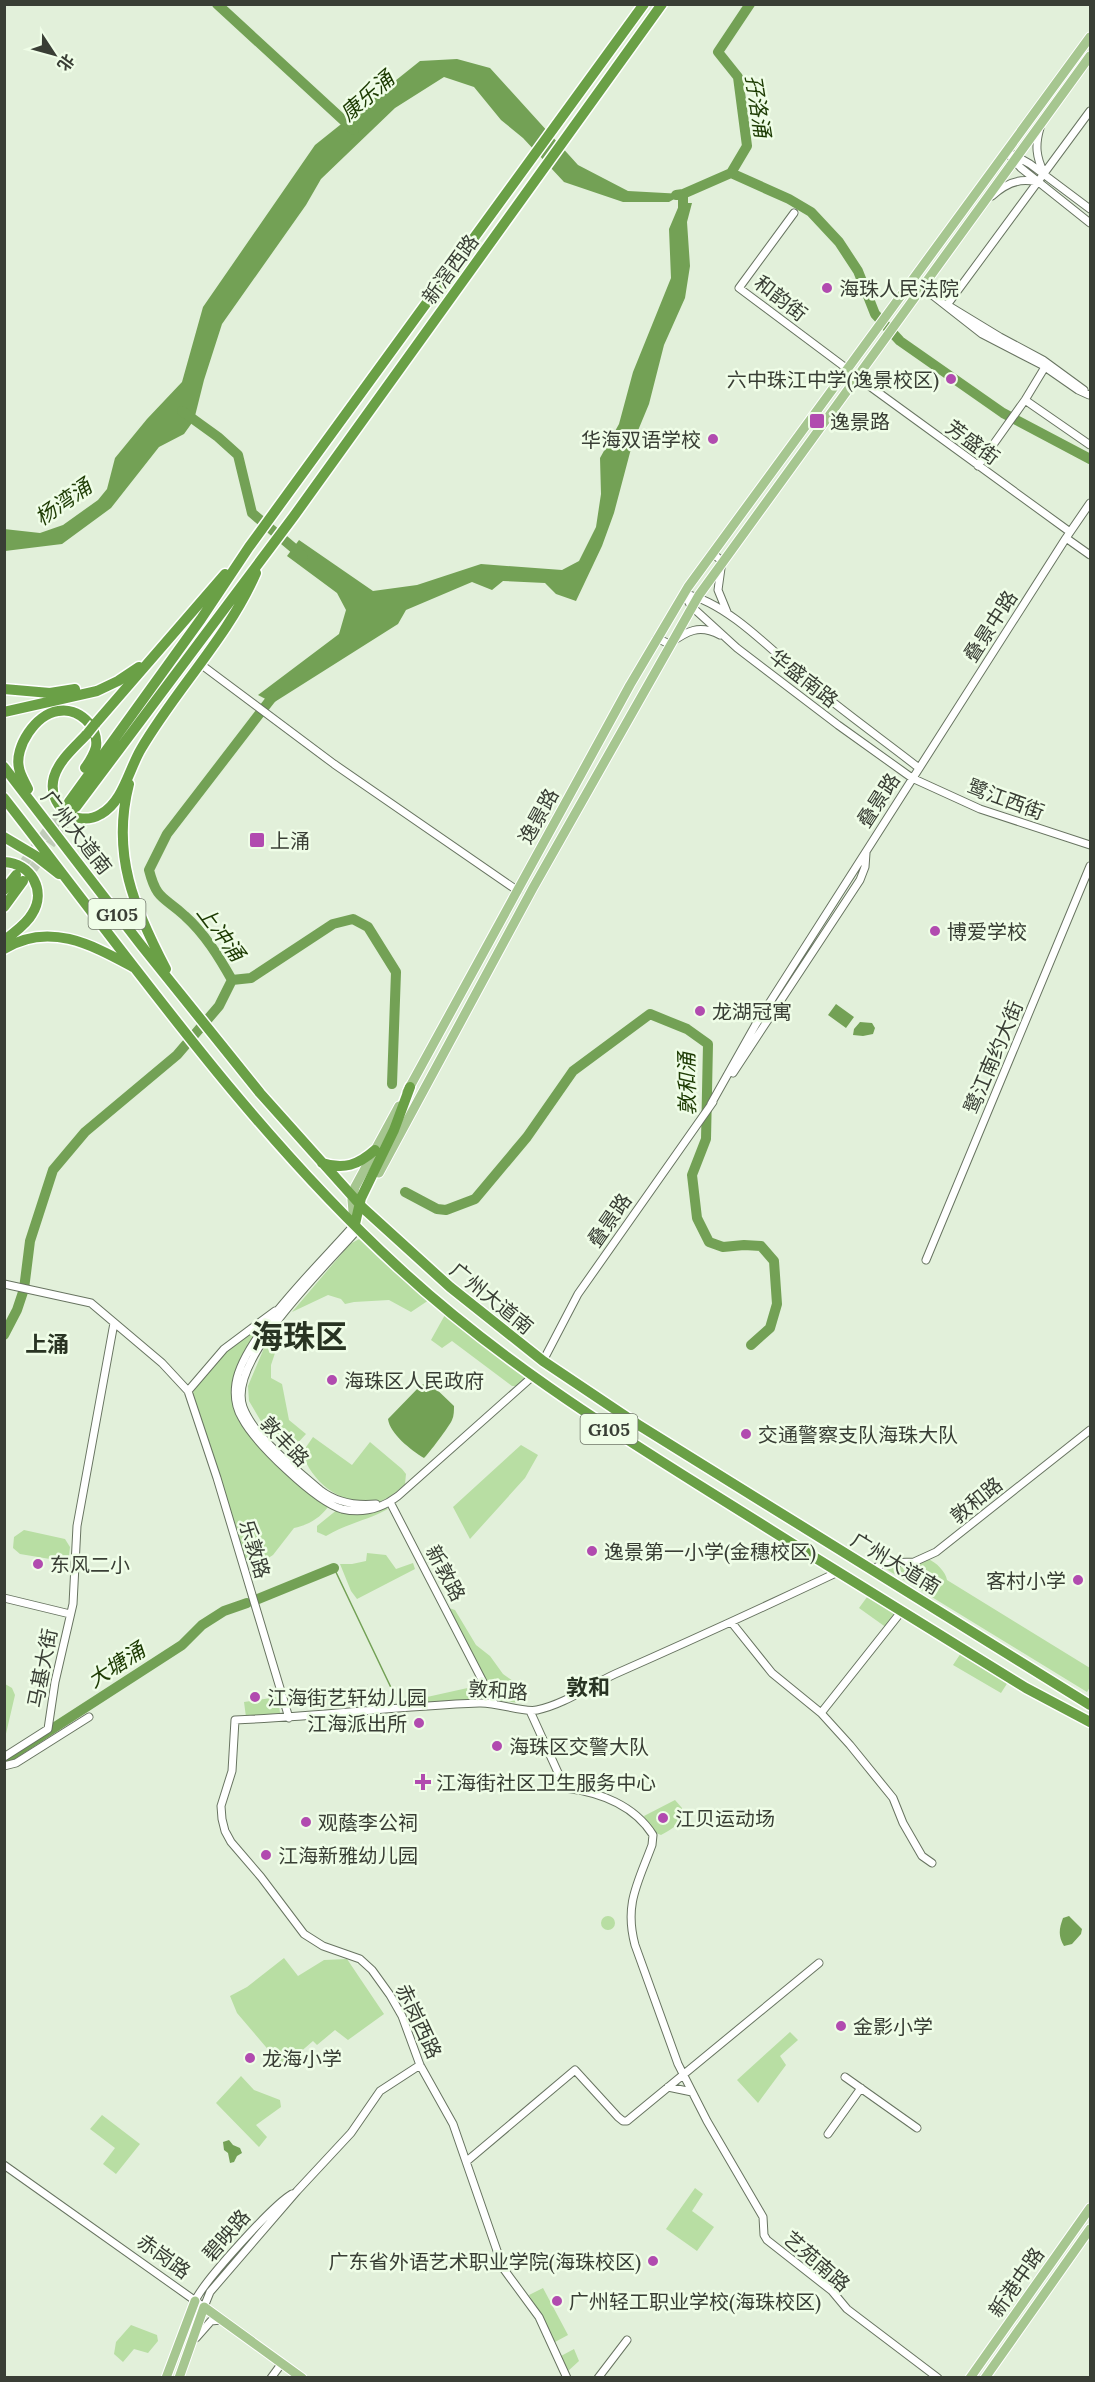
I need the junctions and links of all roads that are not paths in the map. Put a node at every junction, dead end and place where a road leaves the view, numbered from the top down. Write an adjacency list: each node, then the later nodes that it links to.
1 (644, 4): 29 (highway, 新滘西路)
2 (663, 4): 31 (highway, 新滘西路)
3 (1090, 37): 5 (main road, 逸景路)
4 (1090, 56): 6 (main road, 逸景路)
5 (1041, 104): 6 (street); 9 (main road, 逸景路)
6 (1051, 111): 8 (main road, 逸景路)
7 (1090, 111): 11 (street)
8 (1042, 123): 10 (main road, 逸景路); 11 (street)
9 (1006, 151): 10 (street); 13 (main road, 逸景路)
10 (1016, 159): 11 (street); 12 (street); 14 (main road, 逸景路)
11 (1045, 175): 12 (street); 15 (street)
12 (1039, 183): 14 (street); 17 (street); 19 (street)
13 (972, 197): 14 (street); 21 (main road, 逸景路)
14 (982, 205): 18 (main road, 逸景路)
15 (1090, 209)
16 (794, 213): 21 (street, 和韵街)
17 (1090, 223)
18 (922, 287): 19 (street); 22 (main road, 逸景路)
19 (947, 305): 20 (street); 23 (street)
20 (1045, 367): 23 (street); 24 (street)
21 (846, 368): 30 (main road, 逸景路)
22 (857, 376): 26 (street, 芳盛街); 33 (main road, 逸景路)
23 (1090, 395)
24 (1025, 400): 25 (street); 26 (street)
25 (1090, 445)
26 (978, 466): 28 (street, 芳盛街)
27 (1090, 503): 28 (street, 叠景中路)
28 (1068, 535): 32 (street, 芳盛街); 47 (street, 叠景中路)
29 (249, 547): 38 (highway); 50 (highway)
30 (712, 553): 33 (street); 34 (main road, 逸景路)
31 (265, 554): 42 (highway); 50 (highway)
32 (1090, 555)
33 (722, 561): 35 (main road, 逸景路); 37 (street)
34 (684, 594): 35 (street); 36 (street, 华盛南路); 39 (main road, 逸景路)
35 (698, 596): 36 (main road, 逸景路); 37 (street)
36 (691, 606): 40 (street, 华盛南路); 41 (main road, 逸景路)
37 (728, 615): 47 (street)
38 (179, 626): 43 (highway); 44 (highway); 45 (highway, bridge)
39 (657, 638): 41 (street); 56 (main road, 逸景路)
40 (725, 638): 41 (street); 48 (street, 华盛南路)
41 (669, 644): 58 (main road, 逸景路)
42 (199, 663): 45 (highway); 60 (street)
43 (4, 689)
44 (4, 712)
45 (145, 742): 65 (highway)
46 (4, 767): 51 (highway, 广州大道南 / G105)
47 (919, 768): 48 (street, 叠景路)
48 (912, 778): 53 (street, 鹭江西街); 79 (street, 叠景路)
49 (4, 798): 57 (highway, 广州大道南 / G105)
50 (69, 802): 51 (highway)
51 (39, 811): 65 (highway, 广州大道南 / G105)
52 (4, 837): 57 (highway)
53 (1090, 845)
54 (1090, 866): 74 (street, 鹭江南约大街)
55 (12, 874): 59 (highway); 61 (highway); 62 (highway)
56 (523, 882): 58 (street); 60 (main road, 逸景路)
57 (73, 886): 64 (highway, 广州大道南 / G105)
58 (533, 888): 69 (main road, 逸景路)
59 (4, 890)
60 (518, 891): 66 (main road, 逸景路)
61 (4, 907)
62 (4, 941)
63 (4, 949): 64 (highway)
64 (136, 969): 70 (highway, 广州大道南 / G105)
65 (178, 991): 68 (highway, 广州大道南 / G105)
66 (410, 1087): 67 (highway); 67 (main road, 逸景路)
67 (380, 1151): 68 (highway); 69 (highway)
68 (322, 1163): 69 (highway, 广州大道南 / G105)
69 (357, 1206): 70 (highway); 71 (highway); 72 (highway, 广州大道南 / G105)
70 (339, 1207): 71 (highway, 广州大道南 / G105)
71 (358, 1225): 72 (highway); 75 (highway, 广州大道南 / G105); 77 (street, 敦丰路); 83 (street, 敦丰路)
72 (385, 1229): 73 (highway, 广州大道南 / G105)
73 (408, 1251): 75 (highway); 79 (highway, 广州大道南 / G105)
74 (926, 1260)
75 (395, 1264): 80 (highway, 广州大道南 / G105)
76 (8, 1285): 78 (street)
77 (286, 1302): 81 (street); 83 (street, 敦丰路)
78 (114, 1323): 81 (street); 88 (street, 马基大街)
79 (543, 1361): 84 (highway, 广州大道南 / G105)
80 (532, 1377): 83 (street, 敦丰路); 85 (highway, 广州大道南 / G105)
81 (188, 1391): 95 (street, 乐敦路)
82 (1090, 1430): 84 (street, 敦和路)
83 (390, 1502): 90 (street, 新敦路)
84 (871, 1570): 91 (highway, 广州大道南 / G105)
85 (838, 1572): 87 (highway, 广州大道南 / G105); 89 (street, 敦和路)
86 (4, 1598): 88 (street)
87 (901, 1612): 93 (street); 97 (highway, 广州大道南 / G105)
88 (70, 1614): 98 (street, 马基大街)
89 (732, 1623): 92 (street, 敦和路); 93 (street)
90 (494, 1703): 92 (street, 敦和路); 95 (street, 敦和路)
91 (1090, 1705)
92 (530, 1711): 103 (street, 艺苑南路)
93 (821, 1713): 100 (street)
94 (89, 1717): 99 (street)
95 (289, 1718): 96 (street, 敦和路)
96 (235, 1720): 102 (street, 赤岗西路)
97 (1090, 1722)
98 (4, 1757)
99 (4, 1766)
100 (932, 1863)
101 (819, 1963): 103 (street)
102 (420, 2065): 110 (street, 赤岗西路); 114 (street, 碧映路)
103 (683, 2074): 105 (street); 107 (street, 艺苑南路)
104 (845, 2077): 106 (street)
105 (668, 2087): 107 (street); 110 (street)
106 (861, 2088): 108 (street); 109 (street)
107 (692, 2092): 125 (street, 艺苑南路)
108 (917, 2128)
109 (828, 2134)
110 (467, 2161): 123 (street, 赤岗西路)
111 (4, 2164): 114 (street, 赤岗路)
112 (1090, 2208): 126 (main road, 新港中路)
113 (1090, 2229): 127 (main road, 新港中路)
114 (200, 2304): 115 (main road, 赤岗路); 117 (main road, 碧映路); 119 (main road, 碧映路)
115 (221, 2320): 117 (street); 118 (main road, 赤岗路)
116 (627, 2340): 124 (street)
117 (189, 2348): 120 (main road, 碧映路)
118 (282, 2363): 121 (street); 122 (main road, 赤岗路)
119 (166, 2378)
120 (179, 2378)
121 (271, 2378)
122 (302, 2378)
123 (567, 2378)
124 (598, 2378)
125 (938, 2378)
126 (970, 2378)
127 (985, 2378)

